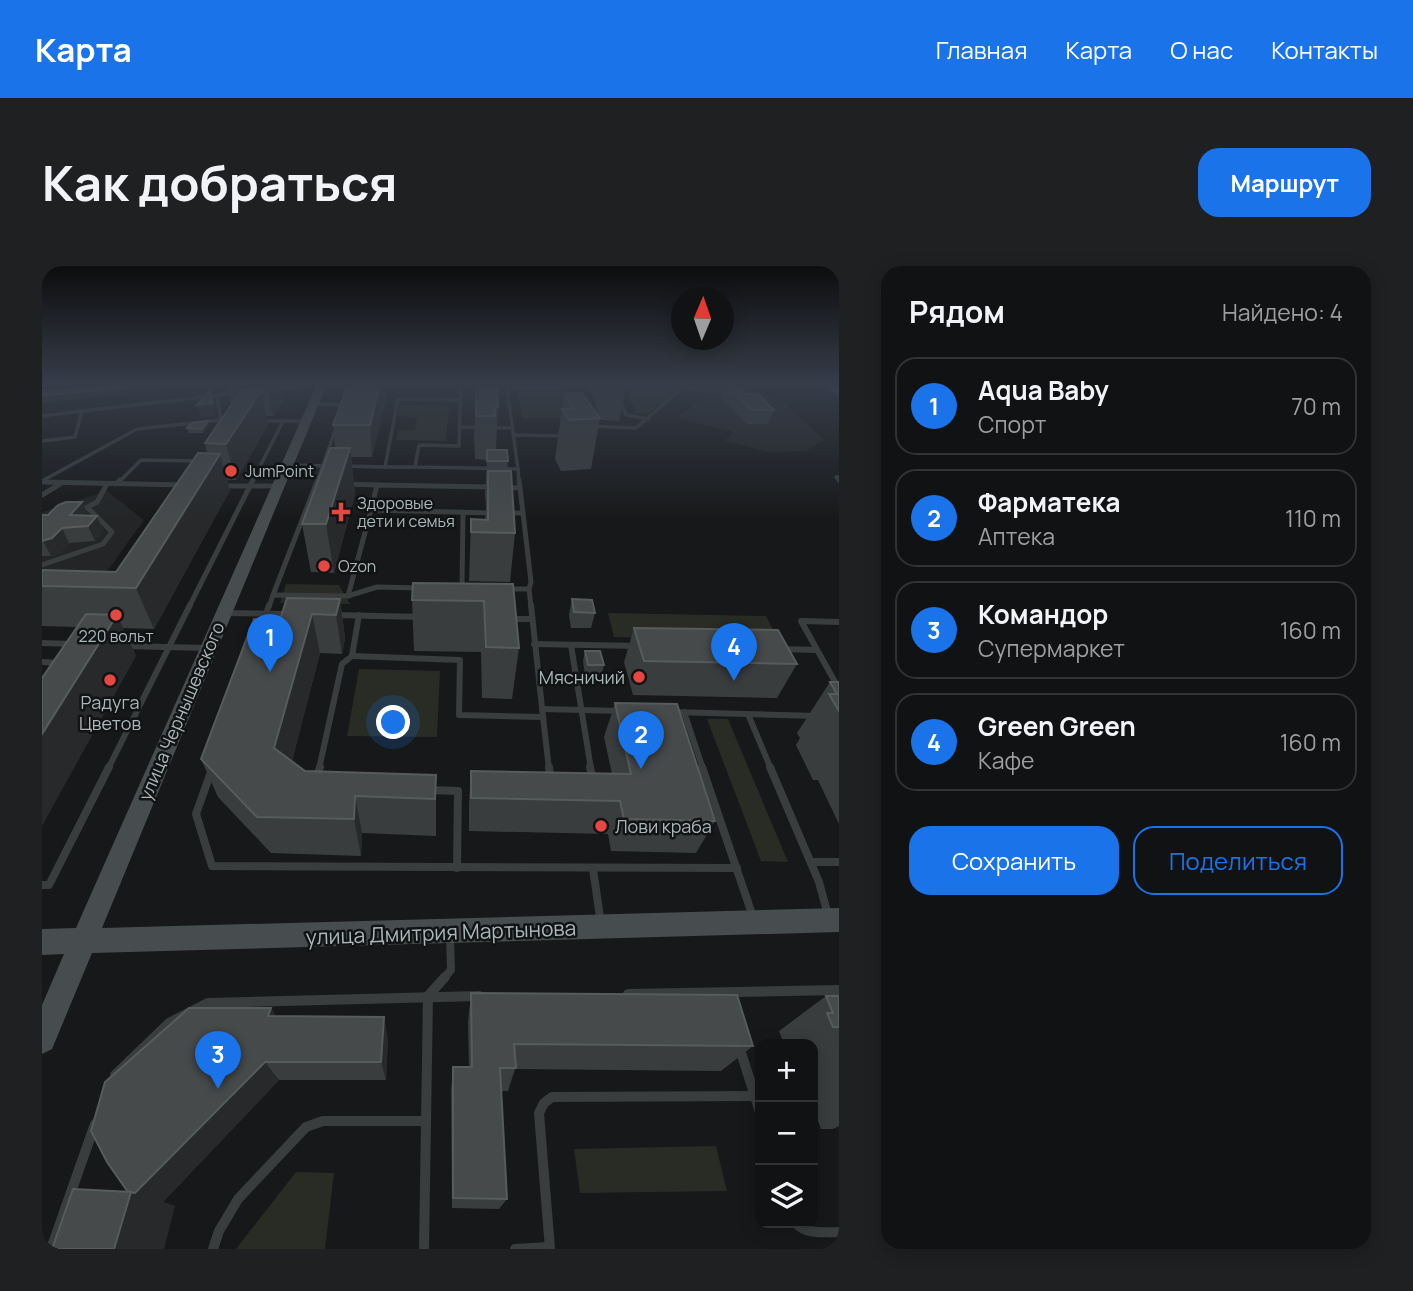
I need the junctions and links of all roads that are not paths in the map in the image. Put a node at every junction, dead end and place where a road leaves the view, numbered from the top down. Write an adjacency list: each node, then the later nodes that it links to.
1 (77, 430): 13 (lane)
2 (135, 430): 20 (lane)
3 (279, 430): 30 (lane)
4 (302, 430): 15 (main road, улица Чернышевского)
5 (335, 430): 16 (lane)
6 (392, 430): 17 (lane)
7 (459, 430): 18 (lane)
8 (512, 430): 11 (lane)
9 (586, 430): 10 (lane)
10 (587, 434)
11 (513, 435): 12 (lane); 19 (lane)
12 (567, 436)
13 (42, 441)
14 (202, 461): 23 (lane)
15 (287, 466): 16 (lane); 31 (main road, улица Чернышевского)
16 (323, 466): 17 (lane); 24 (lane)
17 (384, 467): 18 (lane)
18 (415, 467): 19 (lane)
19 (518, 468): 32 (lane)
20 (42, 481): 21 (lane)
21 (61, 484): 22 (lane); 33 (lane)
22 (107, 484): 23 (lane); 34 (lane)
23 (116, 484): 27 (lane)
24 (316, 484): 25 (lane); 46 (lane)
25 (328, 484)
26 (341, 484): 28 (lane)
27 (191, 485)
28 (377, 485): 32 (lane); 35 (lane)
29 (216, 486): 30 (lane)
30 (251, 486): 31 (lane); 64 (lane)
31 (277, 486): 48 (main road, улица Чернышевского)
32 (520, 488): 38 (lane)
33 (42, 495)
34 (88, 508): 36 (lane); 39 (lane)
35 (371, 510): 37 (lane); 47 (lane)
36 (76, 511)
37 (463, 512): 38 (lane); 42 (lane)
38 (523, 513): 45 (lane)
39 (42, 565)
40 (426, 588): 47 (lane)
41 (450, 588): 42 (lane)
42 (462, 589): 43 (lane)
43 (476, 589)
44 (502, 589): 45 (lane)
45 (529, 589): 55 (lane)
46 (273, 594): 47 (lane); 49 (lane)
47 (348, 596)
48 (222, 613): 49 (lane); 65 (main road, улица Чернышевского)
49 (267, 613): 50 (lane); 57 (lane)
50 (293, 614)
51 (332, 615): 52 (lane)
52 (359, 615): 53 (lane); 68 (lane)
53 (425, 617)
54 (492, 618): 55 (lane)
55 (532, 619): 60 (lane)
56 (839, 622): 67 (lane)
57 (258, 638)
58 (42, 643): 59 (lane)
59 (78, 644)
60 (534, 644): 62 (lane); 76 (lane)
61 (115, 645): 64 (lane)
62 (571, 645): 63 (lane); 72 (lane)
63 (642, 646)
64 (168, 647): 65 (lane); 91 (lane)
65 (207, 648): 97 (main road, улица Чернышевского)
66 (776, 649): 67 (lane)
67 (817, 650): 71 (lane)
68 (352, 656): 76 (lane); 80 (lane)
69 (42, 662): 70 (lane)
70 (66, 663)
71 (839, 689)
72 (581, 710): 73 (lane); 76 (lane); 85 (lane)
73 (632, 711)
74 (658, 712): 75 (lane)
75 (684, 712): 77 (lane); 89 (lane)
76 (543, 713): 84 (lane)
77 (748, 714): 78 (lane); 86 (lane)
78 (826, 716)
79 (214, 764): 88 (lane)
80 (326, 786)
81 (418, 789): 82 (lane)
82 (458, 791): 83 (lane); 88 (lane)
83 (471, 791)
84 (552, 792)
85 (594, 794)
86 (811, 862): 87 (lane); 92 (lane)
87 (839, 862)
88 (457, 868): 90 (lane)
89 (737, 868): 90 (lane); 93 (lane)
90 (593, 869): 94 (lane)
91 (42, 885)
92 (834, 920): 93 (main road, улица Дмитрия Мартынова)
93 (754, 921): 94 (main road, улица Дмитрия Мартынова)
94 (602, 927): 95 (main road, улица Дмитрия Мартынова)
95 (450, 931): 97 (main road, улица Дмитрия Мартынова); 101 (lane)
96 (42, 942): 97 (main road, улица Дмитрия Мартынова)
97 (82, 942): 105 (main road, улица Чернышевского)
98 (839, 990): 99 (lane)
99 (721, 993): 100 (lane); 103 (lane)
100 (623, 994)
101 (428, 996): 102 (lane); 106 (lane); 110 (lane)
102 (484, 996)
103 (725, 1006)
104 (734, 1032): 107 (lane)
105 (42, 1039)
106 (111, 1079)
107 (755, 1093)
108 (755, 1096): 113 (lane)
109 (97, 1118): 114 (lane)
110 (426, 1121): 115 (lane); 116 (lane)
111 (800, 1228): 112 (lane)
112 (839, 1232)
113 (550, 1248): 117 (lane)
114 (51, 1249)
115 (213, 1249)
116 (424, 1249)
117 (515, 1249)

